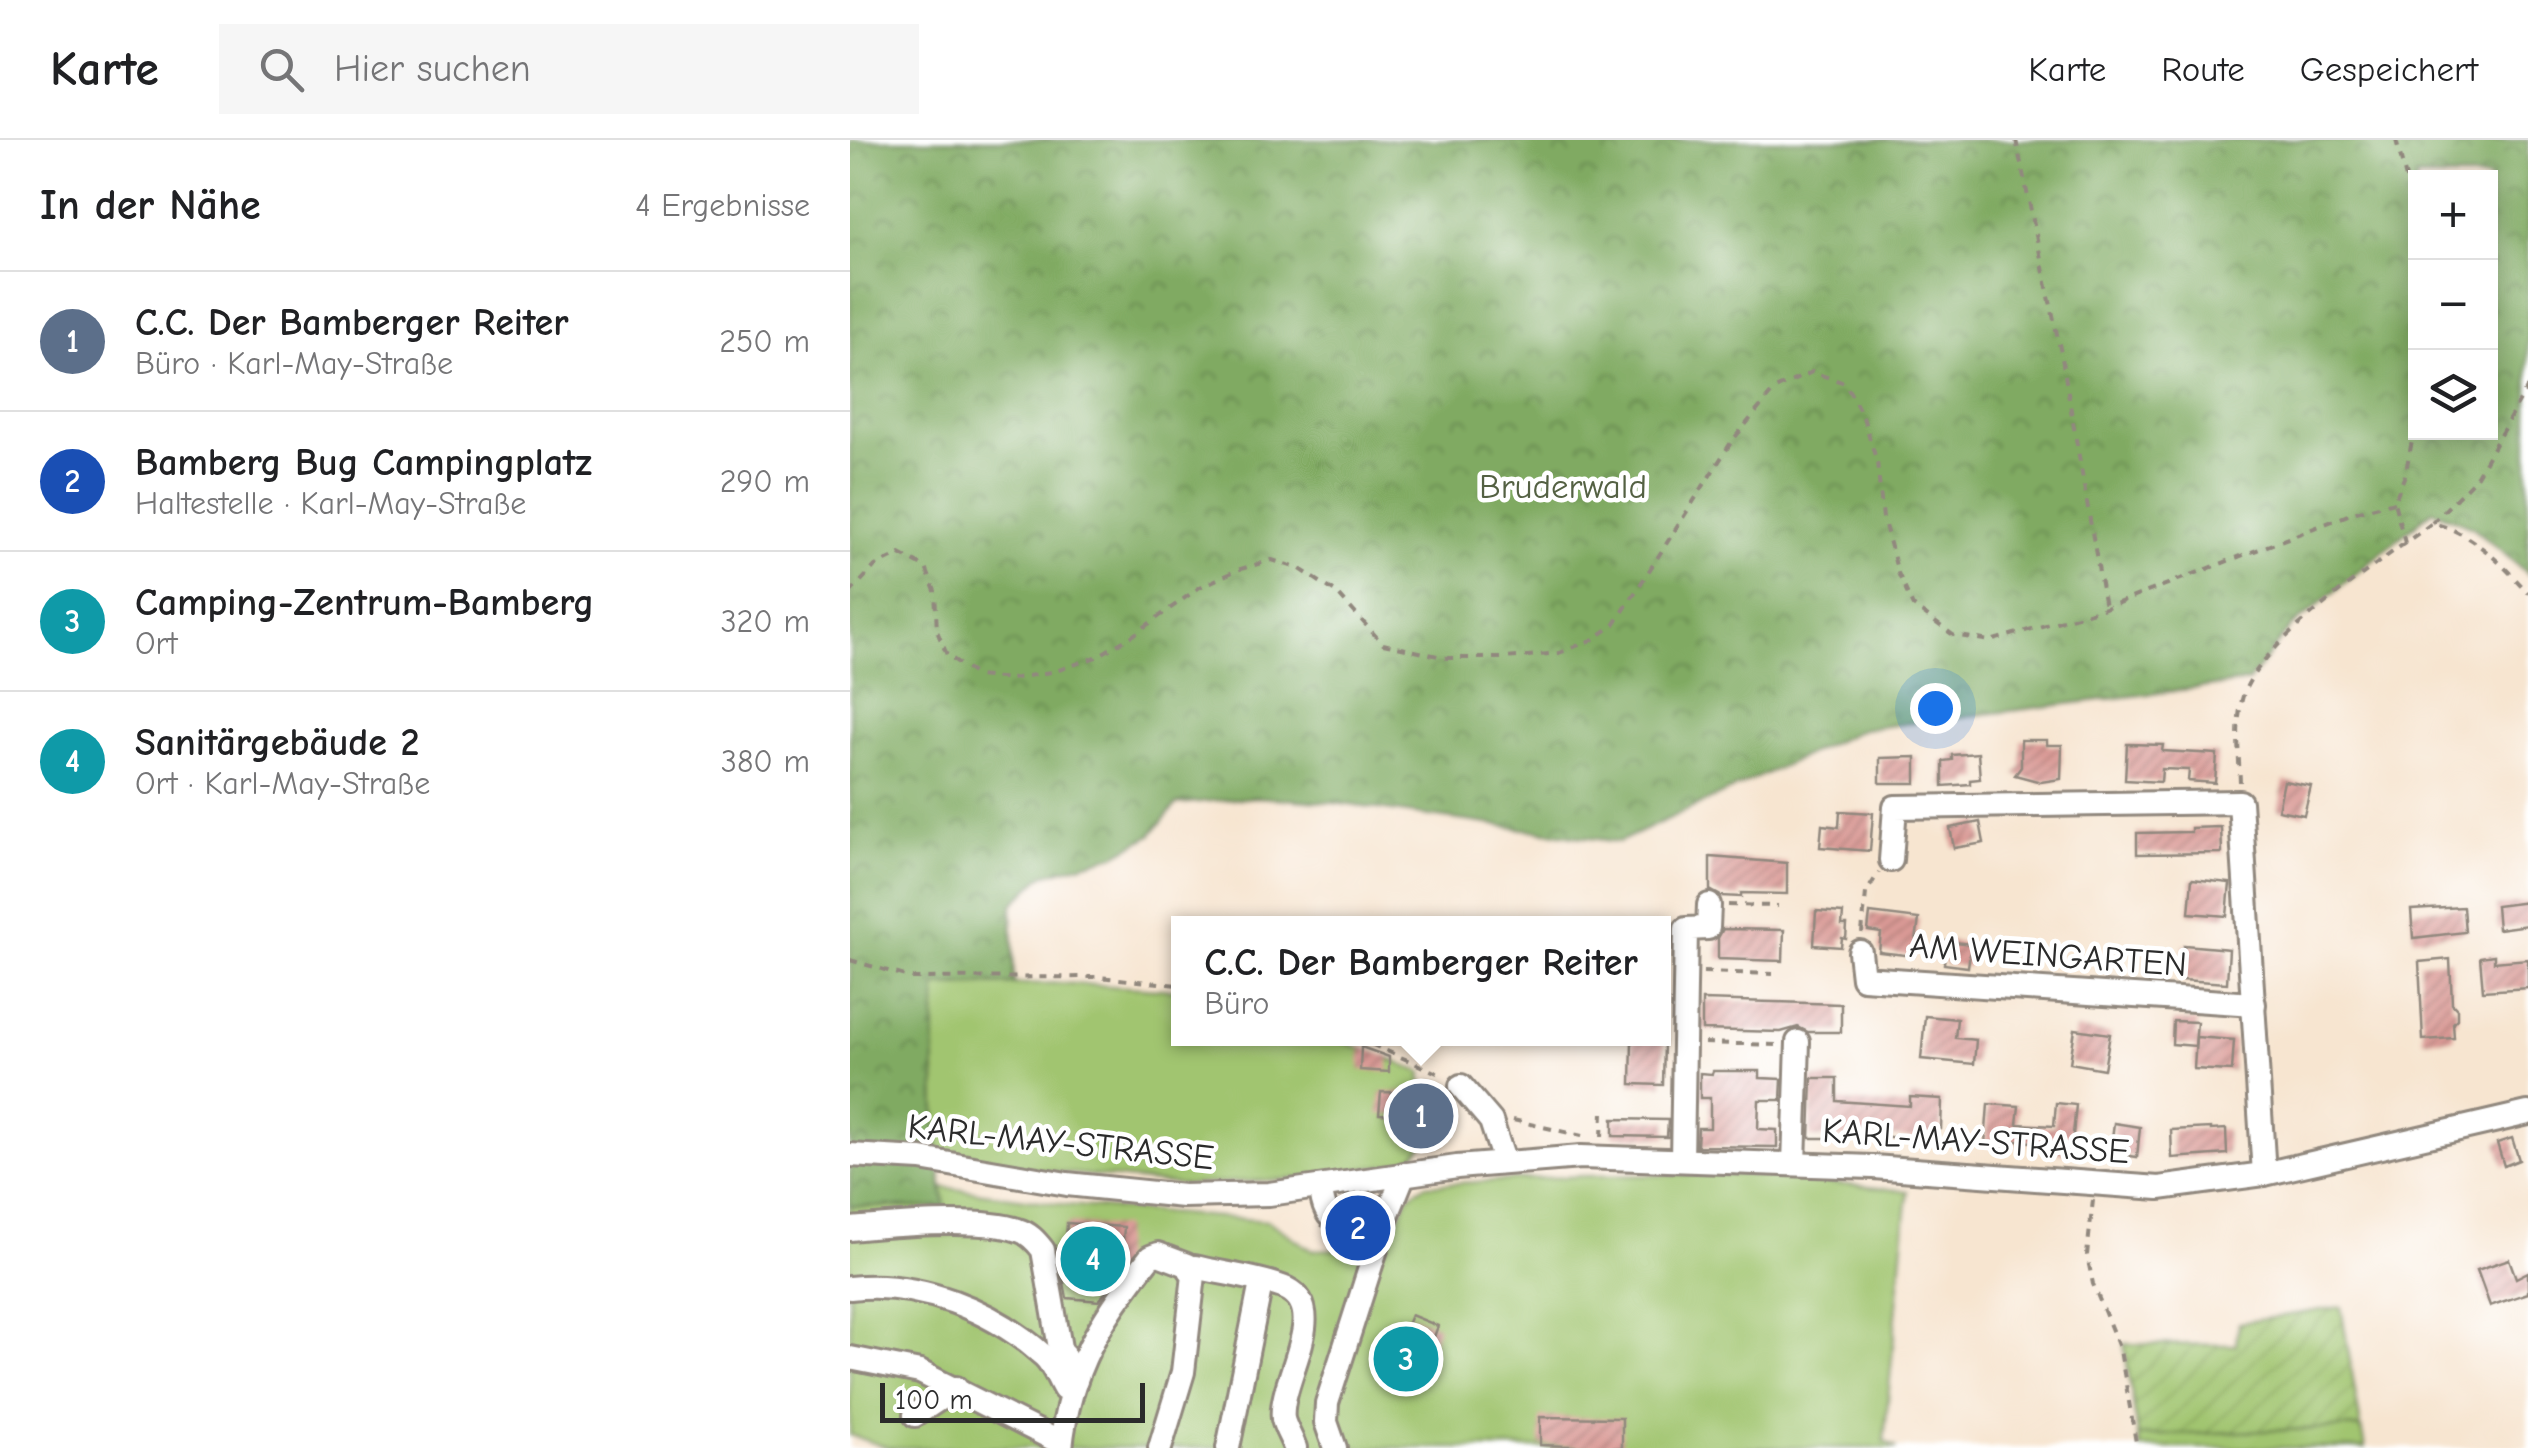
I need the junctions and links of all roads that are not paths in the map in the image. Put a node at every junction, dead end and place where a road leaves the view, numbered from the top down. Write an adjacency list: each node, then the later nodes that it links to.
1 (1891, 860): 4 (street)
2 (1709, 904): 9 (street)
3 (1860, 952): 4 (street, AM WEINGARTEN)
4 (2254, 1004): 13 (street)
5 (1787, 1043): 11 (street)
6 (1461, 1086): 10 (street)
7 (2528, 1113): 13 (street, KARL-MAY-STRASSE)
8 (850, 1155): 14 (street, KARL-MAY-STRASSE)
9 (1682, 1160): 10 (street, KARL-MAY-STRASSE); 11 (street, KARL-MAY-STRASSE)
10 (1504, 1161): 12 (street, KARL-MAY-STRASSE)
11 (1794, 1164): 13 (street, KARL-MAY-STRASSE)
12 (1404, 1174): 14 (street, KARL-MAY-STRASSE); 15 (street)
13 (2264, 1174)
14 (1321, 1186): 15 (street)
15 (1385, 1222): 28 (street)
16 (850, 1229): 22 (street)
17 (1190, 1270): 18 (street); 22 (street); 25 (street)
18 (1261, 1283): 26 (street); 27 (street)
19 (850, 1288): 22 (street)
20 (850, 1358): 21 (street)
21 (956, 1388): 23 (street); 24 (street)
22 (1074, 1391): 24 (street)
23 (915, 1415)
24 (1061, 1446)
25 (1160, 1448)
26 (1228, 1448)
27 (1296, 1448)
28 (1334, 1448)

